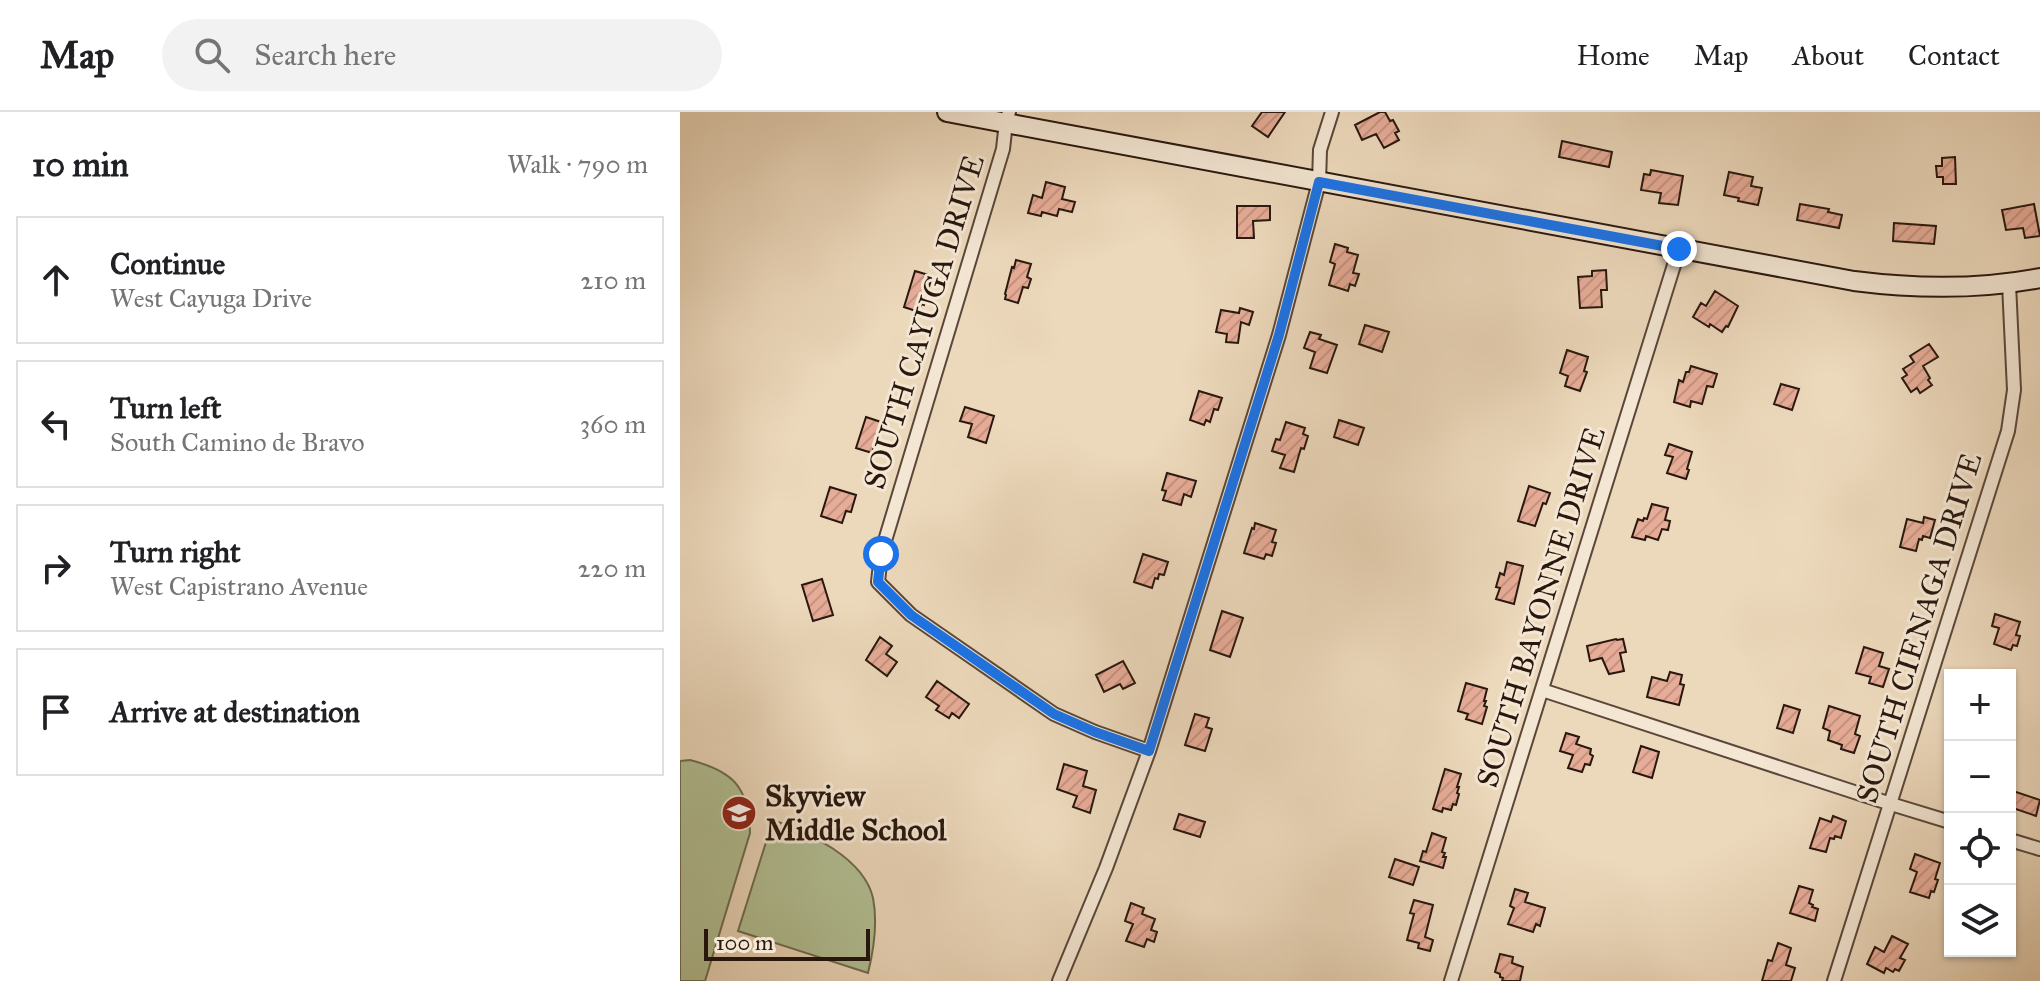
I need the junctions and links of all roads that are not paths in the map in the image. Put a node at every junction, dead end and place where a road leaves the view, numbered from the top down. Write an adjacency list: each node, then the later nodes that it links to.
1 (947, 112): 3 (street)
2 (1332, 112): 4 (street)
3 (1007, 117): 4 (street); 9 (street, SOUTH CAYUGA DRIVE)
4 (1319, 182): 5 (street); 9 (street)
5 (1679, 249): 7 (street); 8 (street, SOUTH BAYONNE DRIVE)
6 (2040, 278): 7 (street)
7 (2009, 284): 10 (street, SOUTH CIENAGA DRIVE)
8 (1542, 690): 10 (street); 15 (street, SOUTH BAYONNE DRIVE)
9 (1149, 751): 14 (street)
10 (1891, 804): 11 (street); 16 (street, SOUTH CIENAGA DRIVE)
11 (1944, 820)
12 (2016, 842): 13 (street)
13 (2040, 849)
14 (1059, 981)
15 (1451, 981)
16 (1834, 981)

